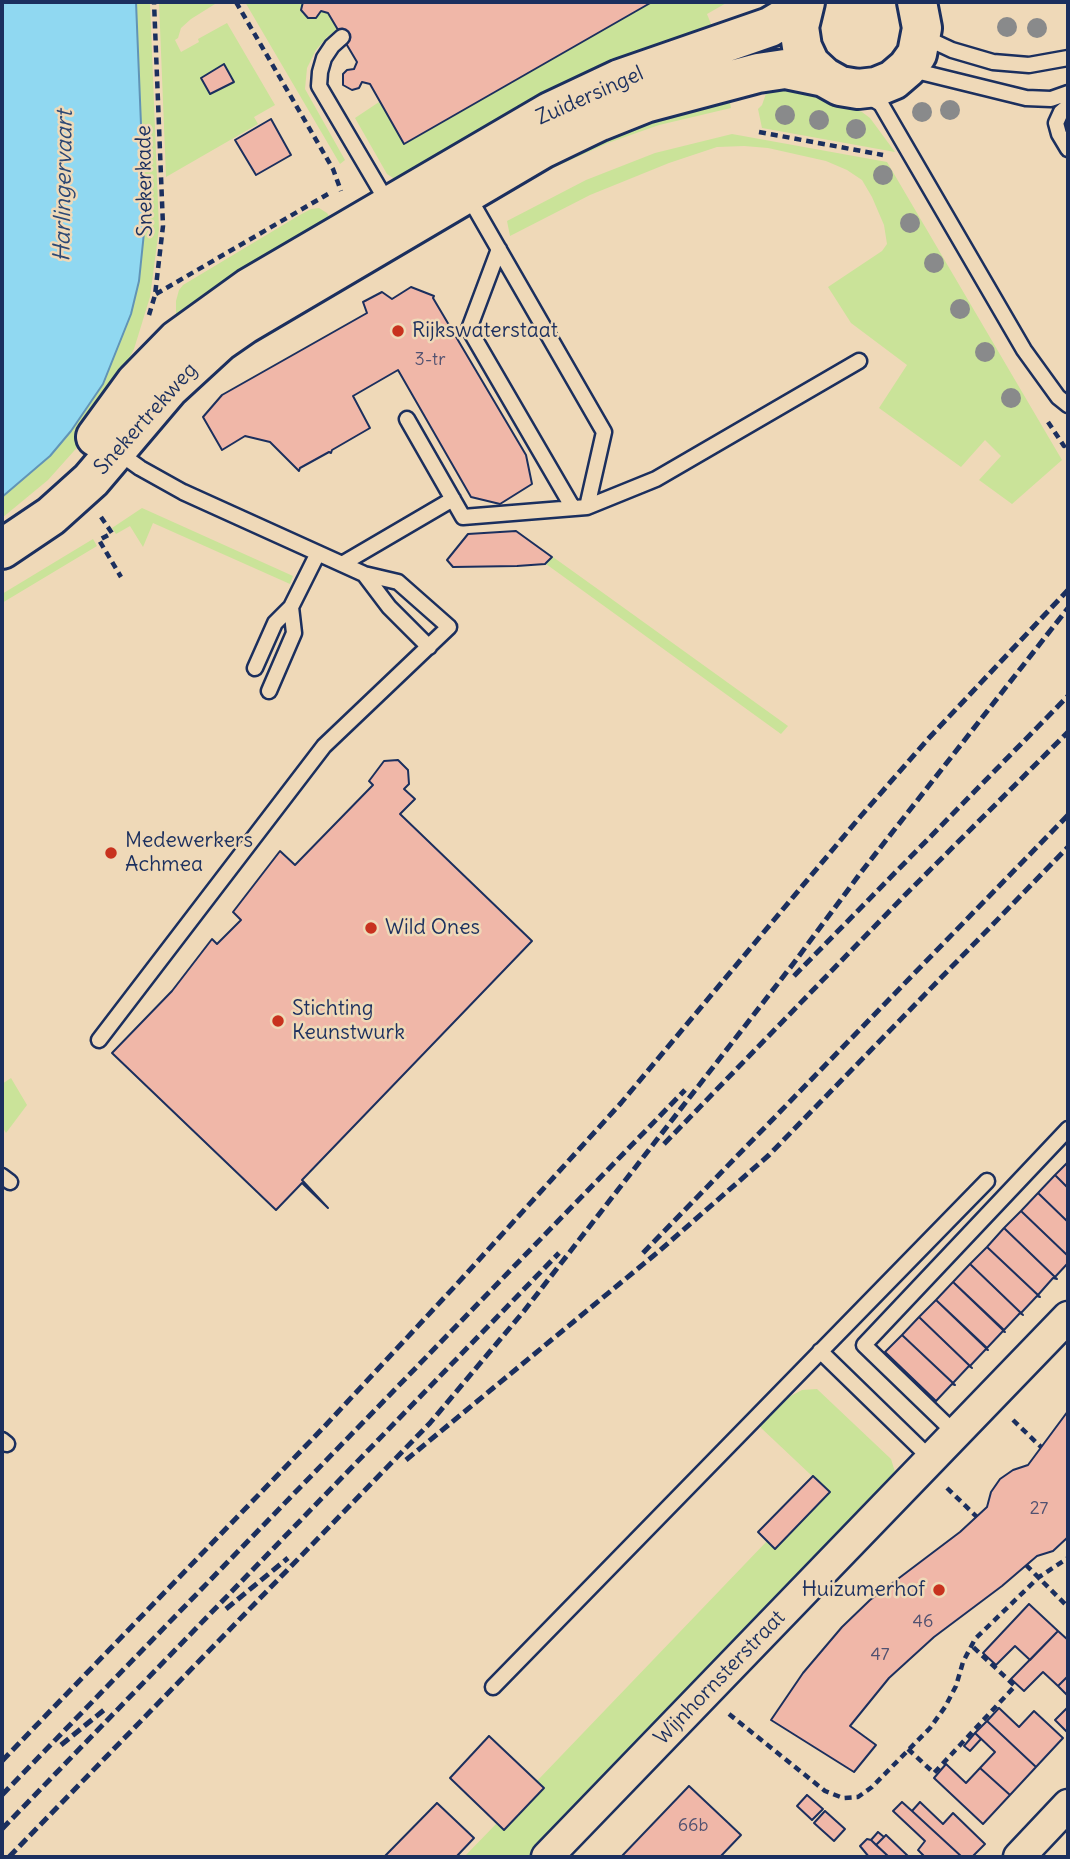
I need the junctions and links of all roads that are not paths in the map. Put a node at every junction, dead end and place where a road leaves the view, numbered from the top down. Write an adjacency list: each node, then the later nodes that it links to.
1 (803, 5): 5 (main road); 9 (main road, Zuidersingel)
2 (922, 26): 4 (lane); 5 (main road); 6 (lane)
3 (342, 37): 10 (lane)
4 (1068, 58)
5 (841, 83): 9 (main road, Zuidersingel); 13 (lane)
6 (1068, 93)
7 (1068, 106): 8 (lane)
8 (1068, 149)
9 (459, 182): 10 (main road, Zuidersingel); 11 (lane)
10 (396, 218): 15 (main road, Snekertrekweg)
11 (499, 249): 17 (lane); 17 (lane)
12 (859, 361): 17 (lane)
13 (1068, 405)
14 (407, 419): 16 (lane)
15 (107, 443): 18 (main road, Snekertrekweg); 19 (main road, Snekertrekweg); 20 (lane)
16 (453, 499): 17 (lane); 21 (lane)
17 (580, 507)
18 (2, 527)
19 (2, 549)
20 (318, 553): 21 (lane); 23 (lane)
21 (342, 564): 22 (lane)
22 (364, 574): 24 (lane); 24 (lane)
23 (291, 607): 25 (lane); 26 (lane)
24 (429, 647): 27 (lane)
25 (255, 668)
26 (269, 691)
27 (99, 1040)
28 (1068, 1129): 32 (lane)
29 (987, 1181): 31 (lane)
30 (1068, 1317): 32 (street, Wijnhornsterstraat)
31 (820, 1351): 33 (lane); 34 (lane)
32 (956, 1433): 33 (street, Wijnhornsterstraat)
33 (931, 1460): 36 (street, Wijnhornsterstraat)
34 (493, 1687)
35 (1068, 1805): 37 (street)
36 (547, 1857)
37 (1019, 1857)

